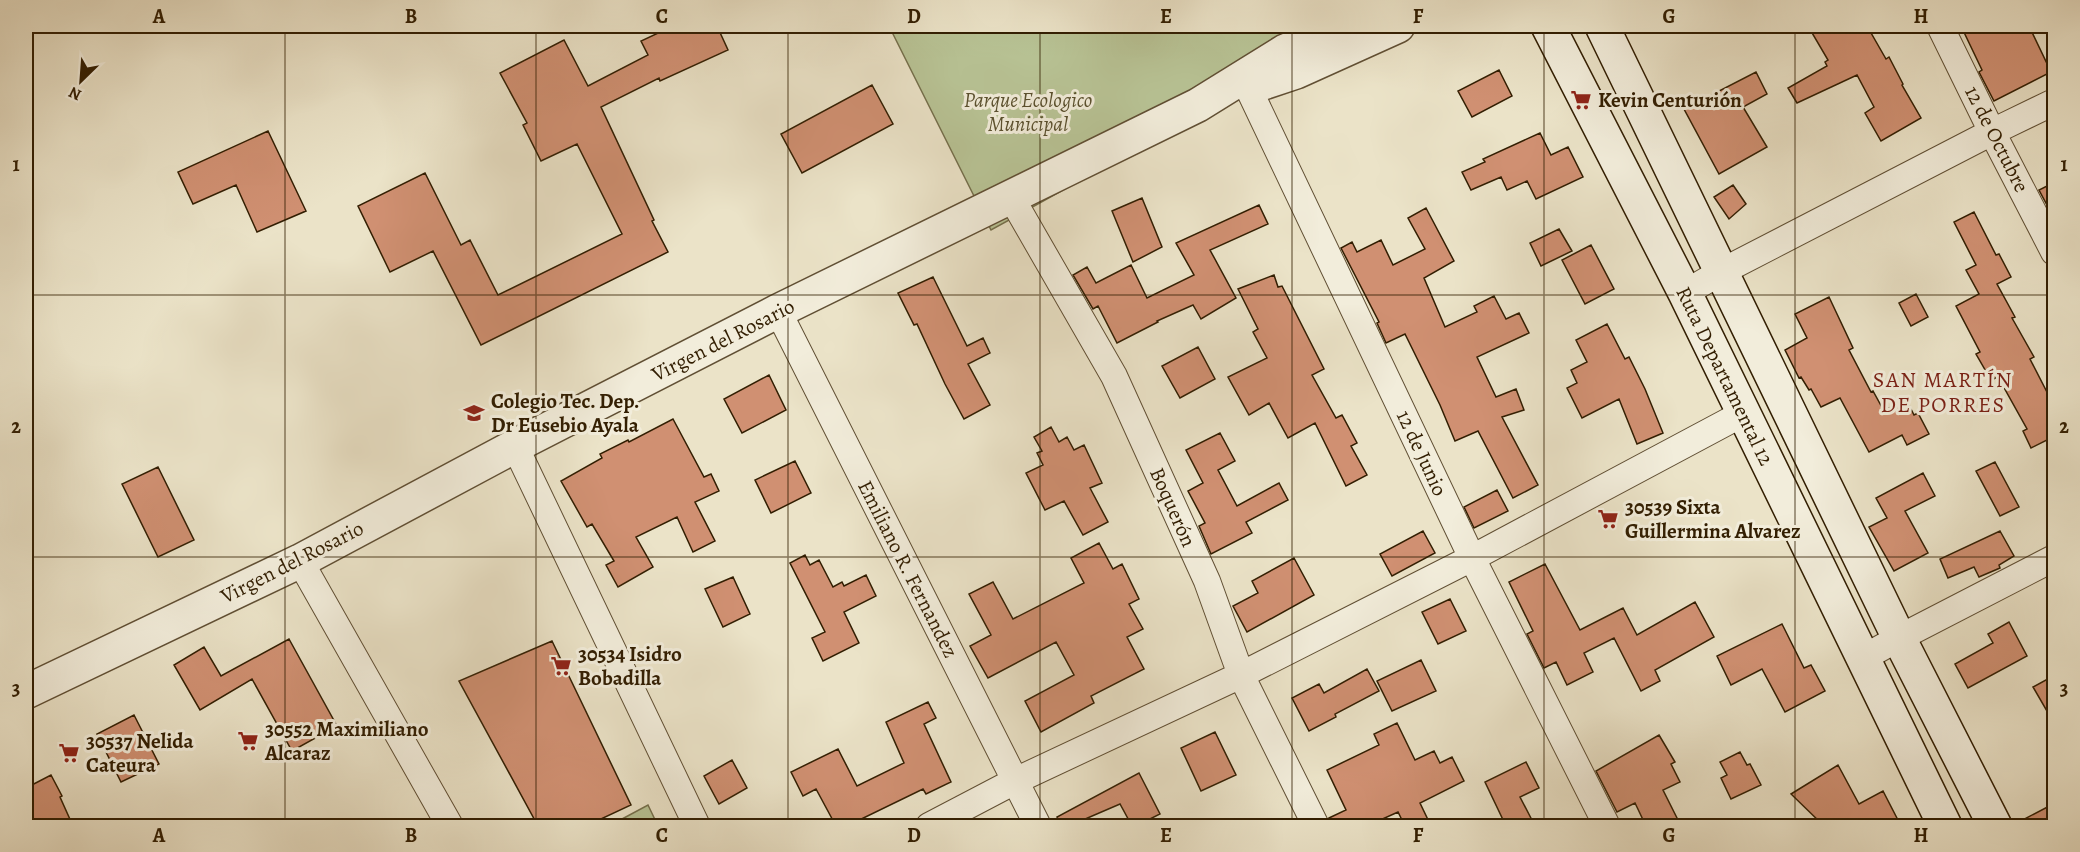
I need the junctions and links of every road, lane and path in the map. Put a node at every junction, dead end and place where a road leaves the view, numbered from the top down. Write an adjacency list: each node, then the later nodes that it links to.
1 (1345, 26): 6 (main road)
2 (1398, 26): 6 (main road)
3 (1548, 26): 12 (main road, Ruta Departamental 12)
4 (1602, 26): 11 (main road, Ruta Departamental 12)
5 (1940, 26): 8 (street, 12 de Octubre)
6 (1245, 82): 9 (main road, Virgen del Rosario); 16 (street, 12 de Junio)
7 (2055, 102): 8 (street)
8 (1992, 132): 10 (street, 12 de Octubre); 11 (street)
9 (1011, 197): 13 (main road, Virgen del Rosario); 21 (street, Boquerón)
10 (2055, 252)
11 (1721, 272): 12 (street); 19 (main road, Ruta Departamental 12)
12 (1685, 293): 14 (main road, Ruta Departamental 12)
13 (778, 311): 15 (main road, Virgen del Rosario); 23 (street, Emiliano R. Fernandez)
14 (1742, 414): 16 (street); 20 (main road, Ruta Departamental 12)
15 (515, 446): 18 (main road, Virgen del Rosario); 25 (street)
16 (1472, 558): 21 (street); 29 (street, 12 de Junio)
17 (2055, 558): 19 (street)
18 (300, 561): 22 (main road, Virgen del Rosario); 24 (street)
19 (1899, 638): 20 (street); 31 (main road, Ruta Departamental 12)
20 (1863, 658): 30 (main road, Ruta Departamental 12)
21 (1241, 675): 23 (street); 28 (street, Boquerón)
22 (26, 692)
23 (1015, 781): 26 (street); 27 (street, Emiliano R. Fernandez)
24 (446, 825)
25 (697, 826)
26 (929, 826)
27 (1038, 826)
28 (1316, 826)
29 (1606, 826)
30 (1945, 826)
31 (1995, 826)

